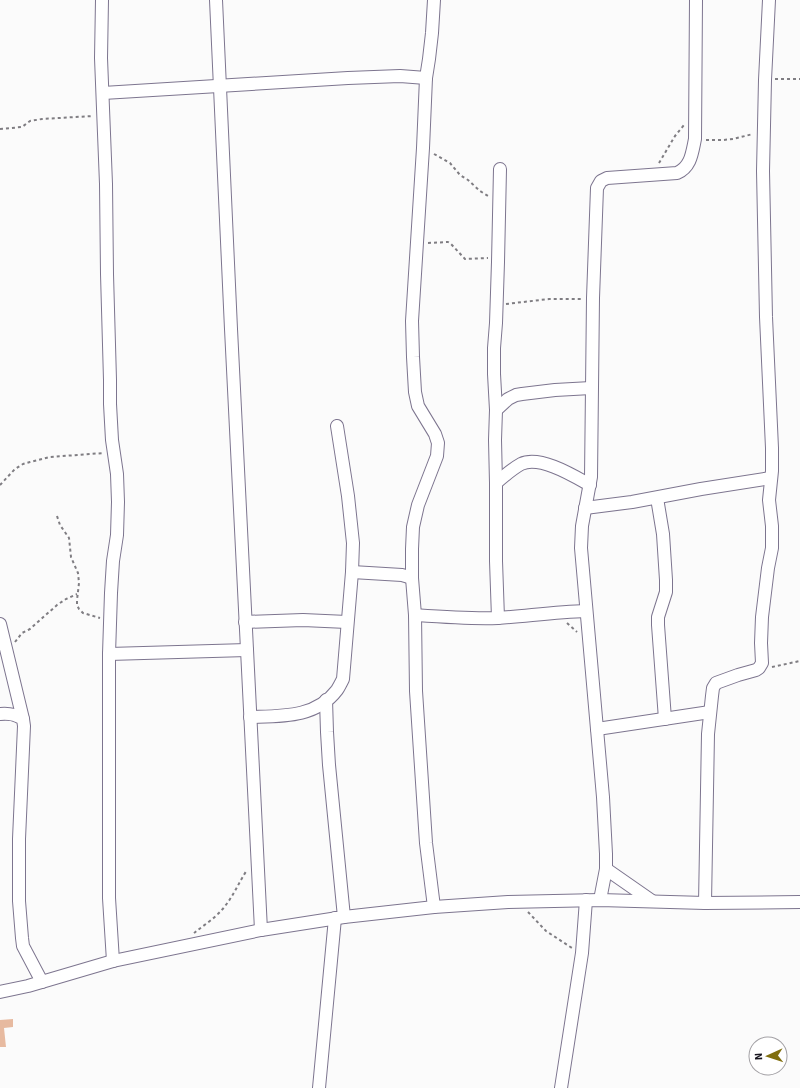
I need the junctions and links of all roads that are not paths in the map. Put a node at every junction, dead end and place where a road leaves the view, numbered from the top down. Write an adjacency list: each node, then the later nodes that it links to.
1 (102, 0): 8 (street)
2 (216, 0): 7 (street)
3 (434, 0): 6 (street)
4 (696, 0): 10 (street)
5 (769, 0): 13 (street)
6 (426, 78): 7 (street); 19 (street)
7 (221, 86): 8 (street); 23 (street)
8 (103, 93): 27 (street)
9 (500, 169): 11 (street)
10 (591, 388): 11 (street); 15 (street)
11 (496, 410): 14 (street)
12 (337, 426): 18 (street)
13 (771, 478): 16 (street); 29 (street)
14 (496, 483): 15 (street); 22 (street)
15 (590, 486): 17 (street)
16 (657, 498): 17 (street); 33 (street)
17 (585, 508): 20 (street)
18 (352, 572): 19 (street); 24 (street)
19 (412, 578): 21 (street)
20 (586, 611): 22 (street); 34 (street)
21 (415, 615): 22 (street); 41 (street)
22 (498, 618)
23 (245, 622): 24 (street); 26 (street)
24 (347, 622): 28 (street)
25 (0, 624): 32 (street)
26 (247, 650): 27 (street); 31 (street)
27 (109, 654): 44 (street)
28 (326, 700): 31 (street); 42 (street)
29 (710, 712): 33 (street); 40 (street)
30 (0, 714): 32 (street)
31 (250, 718): 43 (street)
32 (23, 719): 45 (street)
33 (664, 719): 34 (street)
34 (597, 729): 35 (street)
35 (606, 870): 37 (street); 38 (street)
36 (586, 900): 37 (street); 41 (street); 48 (street)
37 (600, 900): 38 (street)
38 (652, 901): 40 (street)
39 (800, 902): 40 (street)
40 (705, 903)
41 (434, 907): 42 (street)
42 (340, 918): 43 (street); 47 (street)
43 (261, 930): 44 (street)
44 (113, 961): 45 (street)
45 (42, 982): 46 (street)
46 (0, 992)
47 (319, 1088)
48 (561, 1088)

